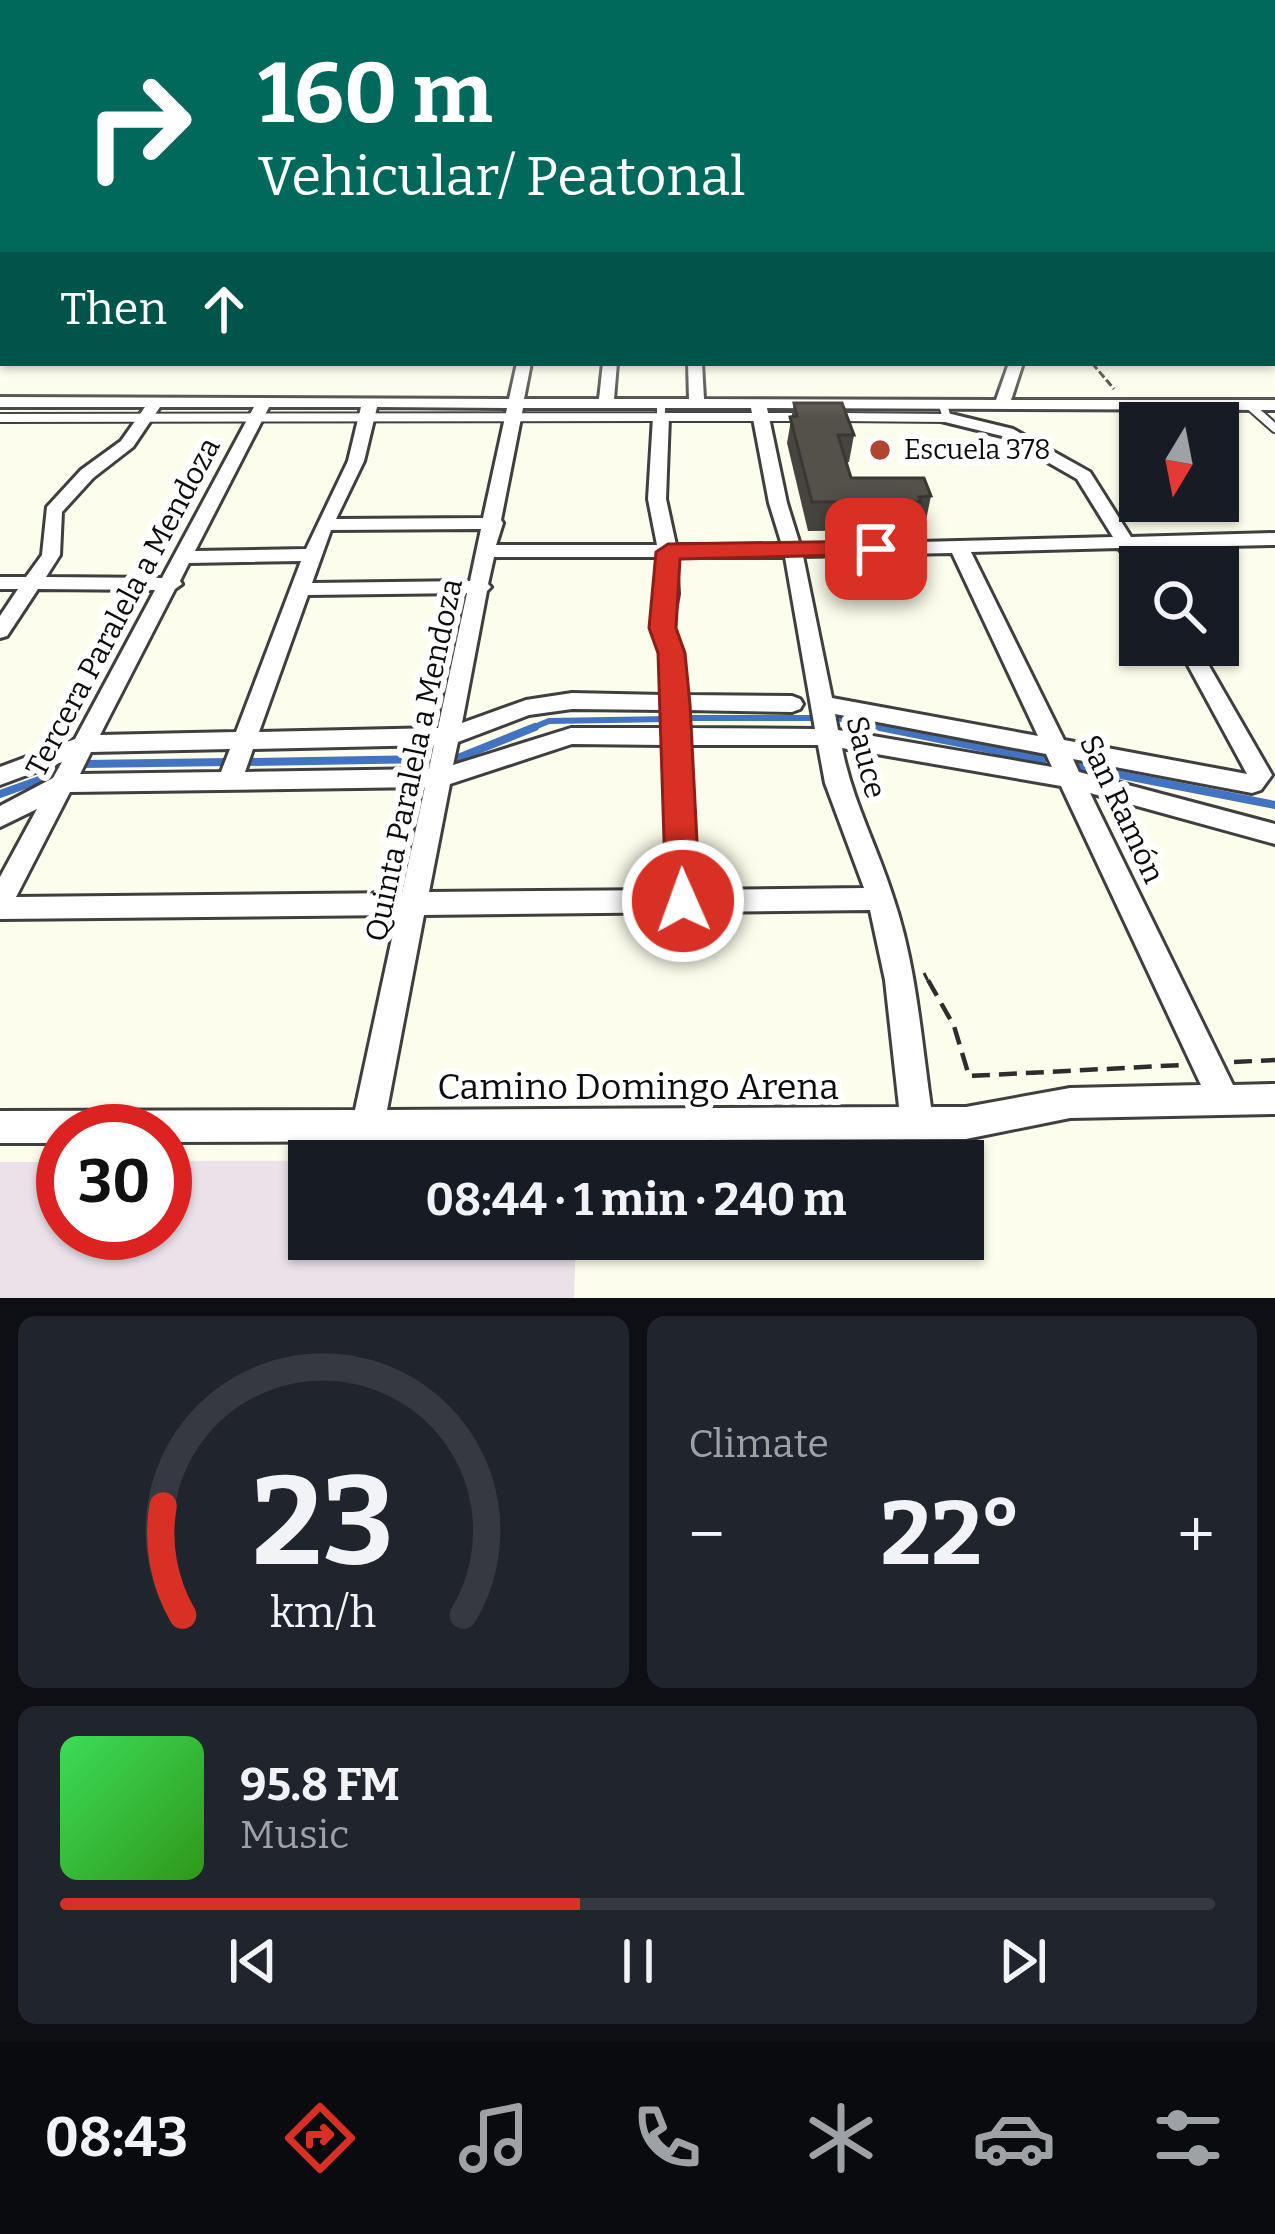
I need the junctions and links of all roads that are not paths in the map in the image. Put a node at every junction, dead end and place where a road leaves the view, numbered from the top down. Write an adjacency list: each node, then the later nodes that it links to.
1 (523, 366): 16 (street, Quinta Paralela a Mendoza)
2 (610, 366): 10 (street)
3 (695, 366): 11 (street)
4 (1015, 366): 12 (street)
5 (0, 402): 6 (street)
6 (39, 402): 7 (street); 23 (lane)
7 (72, 402): 8 (street); 24 (lane)
8 (109, 403): 13 (street); 25 (lane)
9 (213, 403): 13 (street); 14 (street); 28 (street)
10 (606, 404): 16 (street); 17 (street)
11 (697, 404): 17 (street); 18 (street)
12 (1002, 405): 19 (street); 20 (street)
13 (150, 411): 25 (lane); 28 (lane); 43 (street)
14 (260, 411): 15 (street); 28 (lane); 40 (street, Tercera Paralela a Mendoza)
15 (368, 411): 16 (street); 31 (street)
16 (514, 411): 17 (lane); 30 (street, Quinta Paralela a Mendoza)
17 (661, 411): 18 (lane); 38 (street)
18 (760, 411): 19 (street); 21 (lane); 37 (street, Sauce)
19 (945, 411): 26 (lane); 33 (street)
20 (1269, 411): 27 (lane); 29 (lane)
21 (807, 417)
22 (0, 418): 23 (lane)
23 (27, 418): 24 (lane)
24 (61, 418): 25 (lane)
25 (99, 418)
26 (831, 418)
27 (1275, 418)
28 (202, 419)
29 (1275, 428)
30 (494, 523): 31 (street); 36 (street, Quinta Paralela a Mendoza)
31 (324, 525): 39 (street)
32 (1267, 539): 33 (street); 41 (street)
33 (1126, 543): 34 (street); 35 (street)
34 (1128, 546)
35 (958, 547): 37 (street); 57 (street, San Ramón)
36 (488, 550): 38 (street); 45 (street, Quinta Paralela a Mendoza)
37 (793, 550): 38 (street); 51 (street, Sauce)
38 (668, 552): 49 (street)
39 (313, 555): 40 (street); 46 (street)
40 (186, 557): 44 (street, Tercera Paralela a Mendoza)
41 (1275, 560)
42 (0, 583): 43 (street)
43 (34, 583): 44 (street); 47 (street)
44 (172, 584): 56 (street, Tercera Paralela a Mendoza)
45 (481, 587): 46 (street); 52 (street, Quinta Paralela a Mendoza)
46 (300, 589): 55 (street)
47 (0, 631)
48 (1200, 666): 57 (street)
49 (675, 704): 50 (street); 52 (street); 54 (street)
50 (792, 704)
51 (822, 704): 53 (street, Sauce); 57 (street)
52 (449, 736): 55 (street); 59 (street, Quinta Paralela a Mendoza)
53 (829, 737): 54 (street); 60 (street); 65 (street, Sauce)
54 (677, 738): 59 (street); 66 (street)
55 (244, 741): 56 (street); 61 (street)
56 (85, 743): 58 (street); 62 (street, Tercera Paralela a Mendoza)
57 (1056, 747): 60 (street, San Ramón)
58 (0, 776)
59 (441, 778): 61 (street); 67 (street, Quinta Paralela a Mendoza)
60 (1070, 779): 64 (street); 70 (street, San Ramón)
61 (230, 780): 62 (street)
62 (65, 783): 63 (street); 68 (street, Tercera Paralela a Mendoza)
63 (0, 817)
64 (1275, 834)
65 (881, 899): 66 (street); 71 (street, Sauce)
66 (683, 901): 67 (street)
67 (414, 904): 68 (street); 73 (street, Quinta Paralela a Mendoza)
68 (0, 905)
69 (1275, 1099): 70 (street, Camino Domingo Arena)
70 (1224, 1100): 71 (street, Camino Domingo Arena)
71 (917, 1122): 73 (street, Camino Domingo Arena)
72 (0, 1127): 73 (street, Camino Domingo Arena)
73 (367, 1128)

